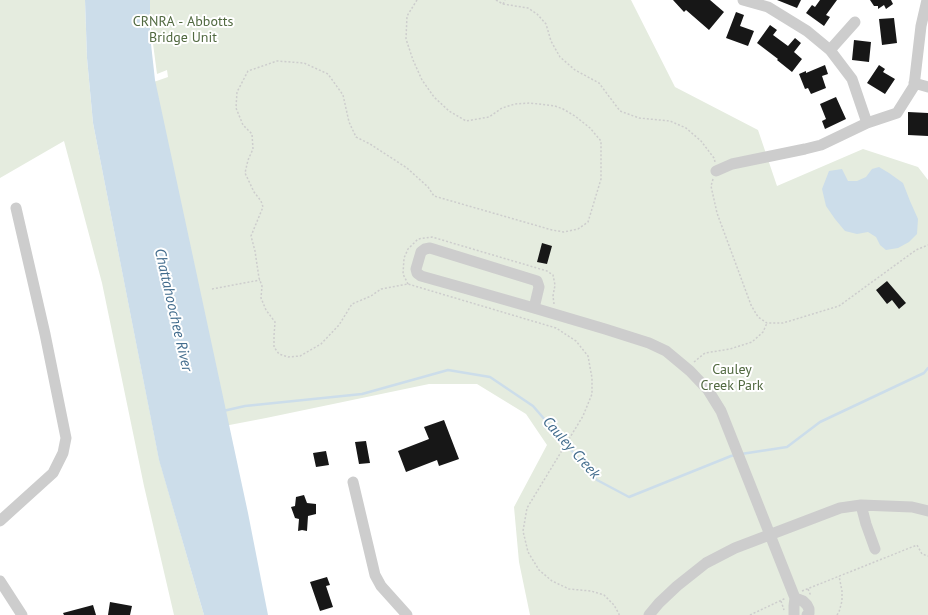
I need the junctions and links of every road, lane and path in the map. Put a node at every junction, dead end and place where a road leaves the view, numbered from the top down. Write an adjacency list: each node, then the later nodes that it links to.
1 (417, 0): 16 (path)
2 (496, 0): 6 (path)
3 (506, 0): 6 (path)
4 (743, 0): 7 (street)
5 (927, 0): 10 (street)
6 (504, 4): 13 (path)
7 (769, 4): 9 (street)
8 (855, 22): 9 (street)
9 (830, 50): 12 (street)
10 (914, 83): 11 (street); 12 (street)
11 (928, 87)
12 (867, 123): 13 (street)
13 (716, 171): 21 (path)
14 (16, 208): 26 (street)
15 (928, 245): 21 (path)
16 (260, 280): 17 (path); 18 (path)
17 (408, 284): 19 (path); 36 (path)
18 (212, 289)
19 (554, 304)
20 (534, 308): 20 (street); 27 (street)
21 (767, 323): 22 (path)
22 (692, 364)
23 (353, 482): 35 (street)
24 (861, 505): 25 (street); 27 (street); 28 (street)
25 (928, 511)
26 (0, 521)
27 (771, 534): 32 (street); 37 (street)
28 (875, 549)
29 (928, 556): 30 (path)
30 (839, 576): 32 (path); 42 (path)
31 (0, 581): 34 (street)
32 (795, 596): 33 (path); 40 (street); 41 (street)
33 (781, 601): 38 (path); 39 (path)
34 (22, 615)
35 (407, 615)
36 (619, 615)
37 (649, 615)
38 (750, 615)
39 (786, 615)
40 (794, 615)
41 (807, 615)
42 (837, 615)

